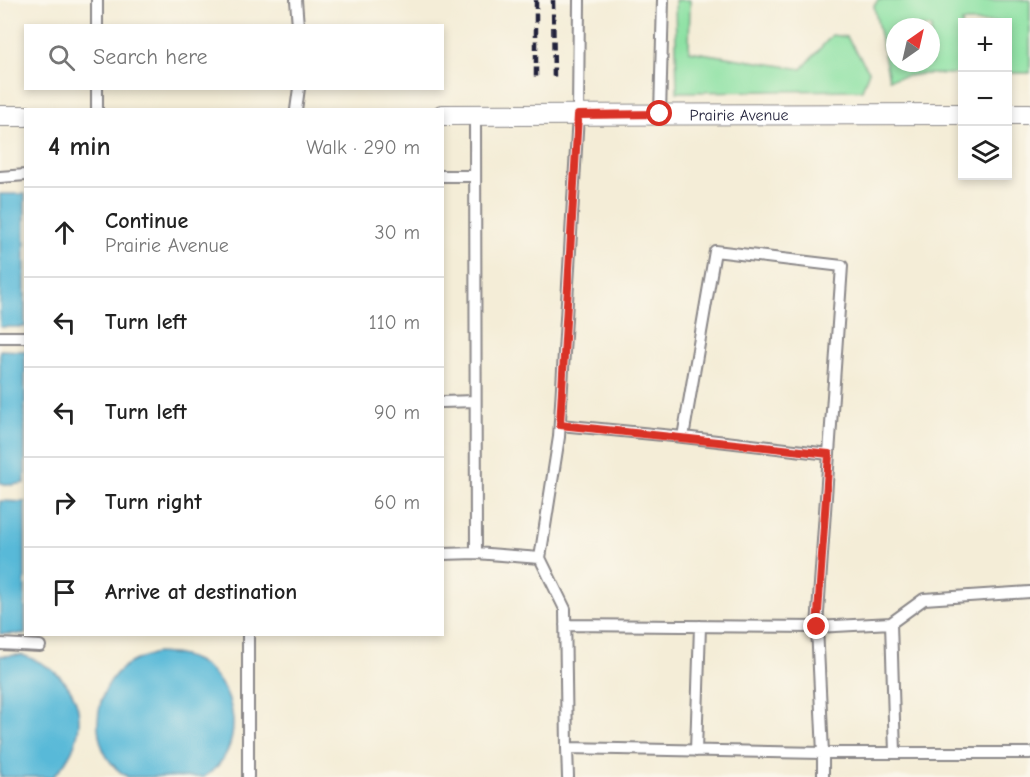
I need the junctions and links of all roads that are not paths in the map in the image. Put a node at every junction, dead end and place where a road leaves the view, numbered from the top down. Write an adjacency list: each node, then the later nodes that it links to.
1 (97, 0): 5 (lane)
2 (296, 0): 6 (lane)
3 (579, 0): 17 (lane)
4 (663, 0): 11 (lane)
5 (97, 24)
6 (298, 24)
7 (97, 90): 9 (lane)
8 (299, 90): 10 (lane)
9 (97, 108)
10 (296, 108)
11 (660, 114): 12 (street, Prairie Avenue); 17 (street, Prairie Avenue)
12 (958, 114)
13 (1012, 114): 14 (street)
14 (1030, 114)
15 (444, 115): 16 (street, Prairie Avenue)
16 (475, 115): 17 (street, Prairie Avenue); 22 (lane)
17 (578, 115): 28 (lane)
18 (0, 116): 19 (street)
19 (24, 116)
20 (24, 175): 23 (lane)
21 (444, 176): 22 (lane)
22 (475, 176): 26 (lane)
23 (0, 177)
24 (0, 337): 25 (lane)
25 (24, 337)
26 (475, 400): 27 (lane); 31 (lane)
27 (444, 402)
28 (560, 425): 29 (lane); 33 (lane)
29 (683, 437): 30 (lane); 30 (lane)
30 (829, 454): 38 (lane)
31 (476, 553): 32 (lane); 33 (lane)
32 (444, 554)
33 (540, 558): 36 (lane)
34 (1030, 592): 35 (lane)
35 (891, 623): 38 (lane); 45 (lane)
36 (565, 625): 37 (lane); 42 (lane)
37 (700, 626): 38 (lane); 43 (lane)
38 (817, 627): 44 (lane)
39 (248, 636): 47 (lane)
40 (0, 644): 41 (lane)
41 (40, 646)
42 (567, 748): 43 (lane); 48 (lane)
43 (696, 751): 44 (lane)
44 (823, 753): 45 (lane); 49 (lane)
45 (895, 753): 46 (lane)
46 (1030, 753)
47 (248, 777)
48 (568, 777)
49 (823, 777)

